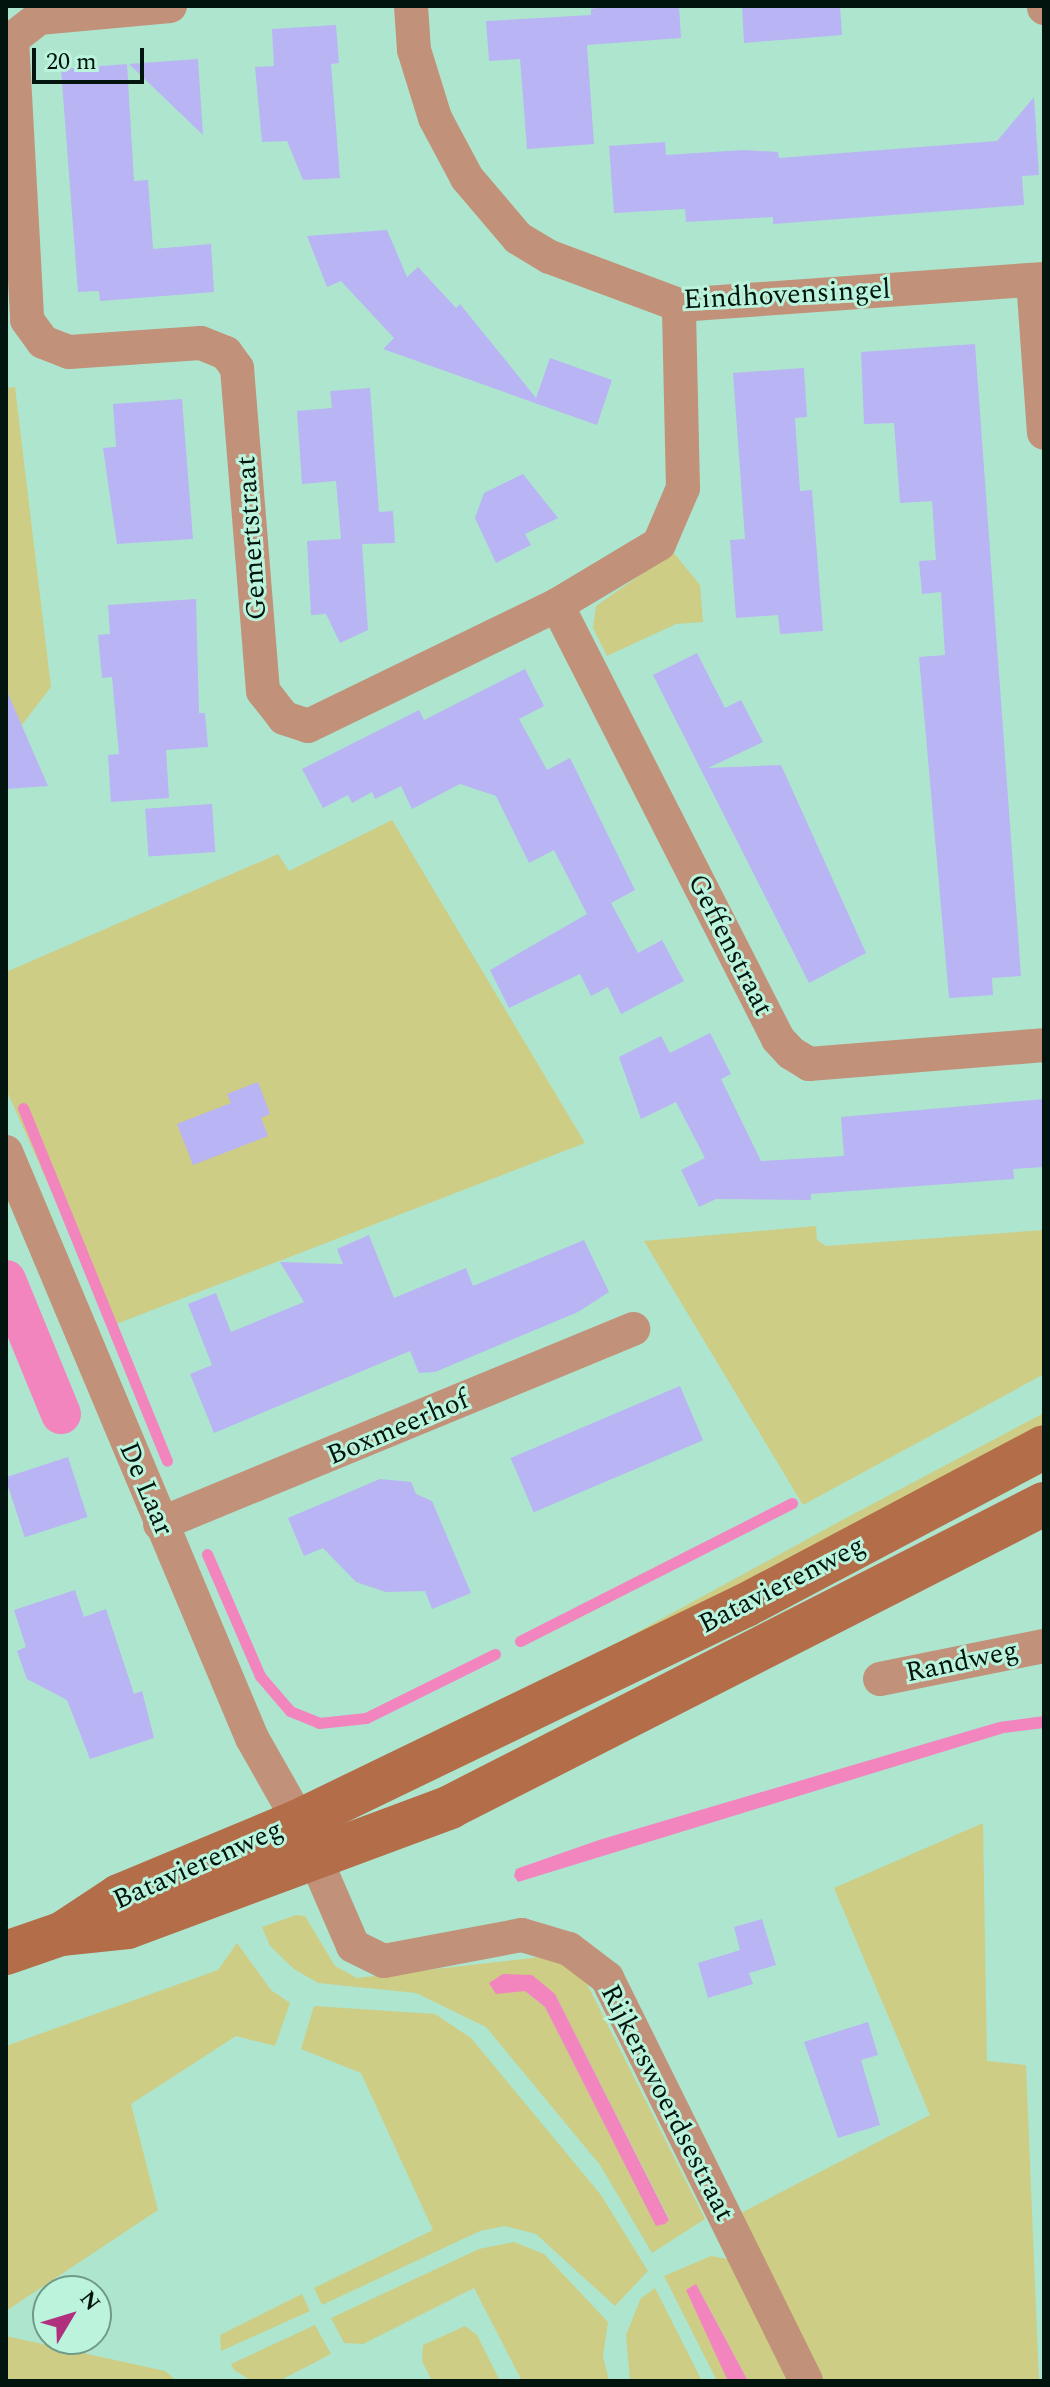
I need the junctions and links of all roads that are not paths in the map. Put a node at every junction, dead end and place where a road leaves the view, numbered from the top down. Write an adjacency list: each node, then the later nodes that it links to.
1 (170, 6): 6 (street, Gemertstraat)
2 (411, 6): 4 (street, Eindhovensingel)
3 (1039, 280): 4 (street, Eindhovensingel); 5 (street)
4 (679, 305): 6 (street, Gemertstraat)
5 (1044, 433)
6 (557, 605): 7 (street, Geffenstraat)
7 (1044, 1045)
8 (6, 1152): 12 (street, De Laar)
9 (633, 1329): 12 (street, Boxmeerhof)
10 (1044, 1447): 15 (main road, Batavierenweg)
11 (1044, 1504): 15 (main road, Batavierenweg)
12 (160, 1524): 15 (street, De Laar)
13 (1044, 1646): 14 (street, Randweg)
14 (880, 1679)
15 (307, 1841): 16 (main road, Batavierenweg); 17 (street, Rijkerswoerdsestraat)
16 (6, 1953)
17 (806, 2381)

